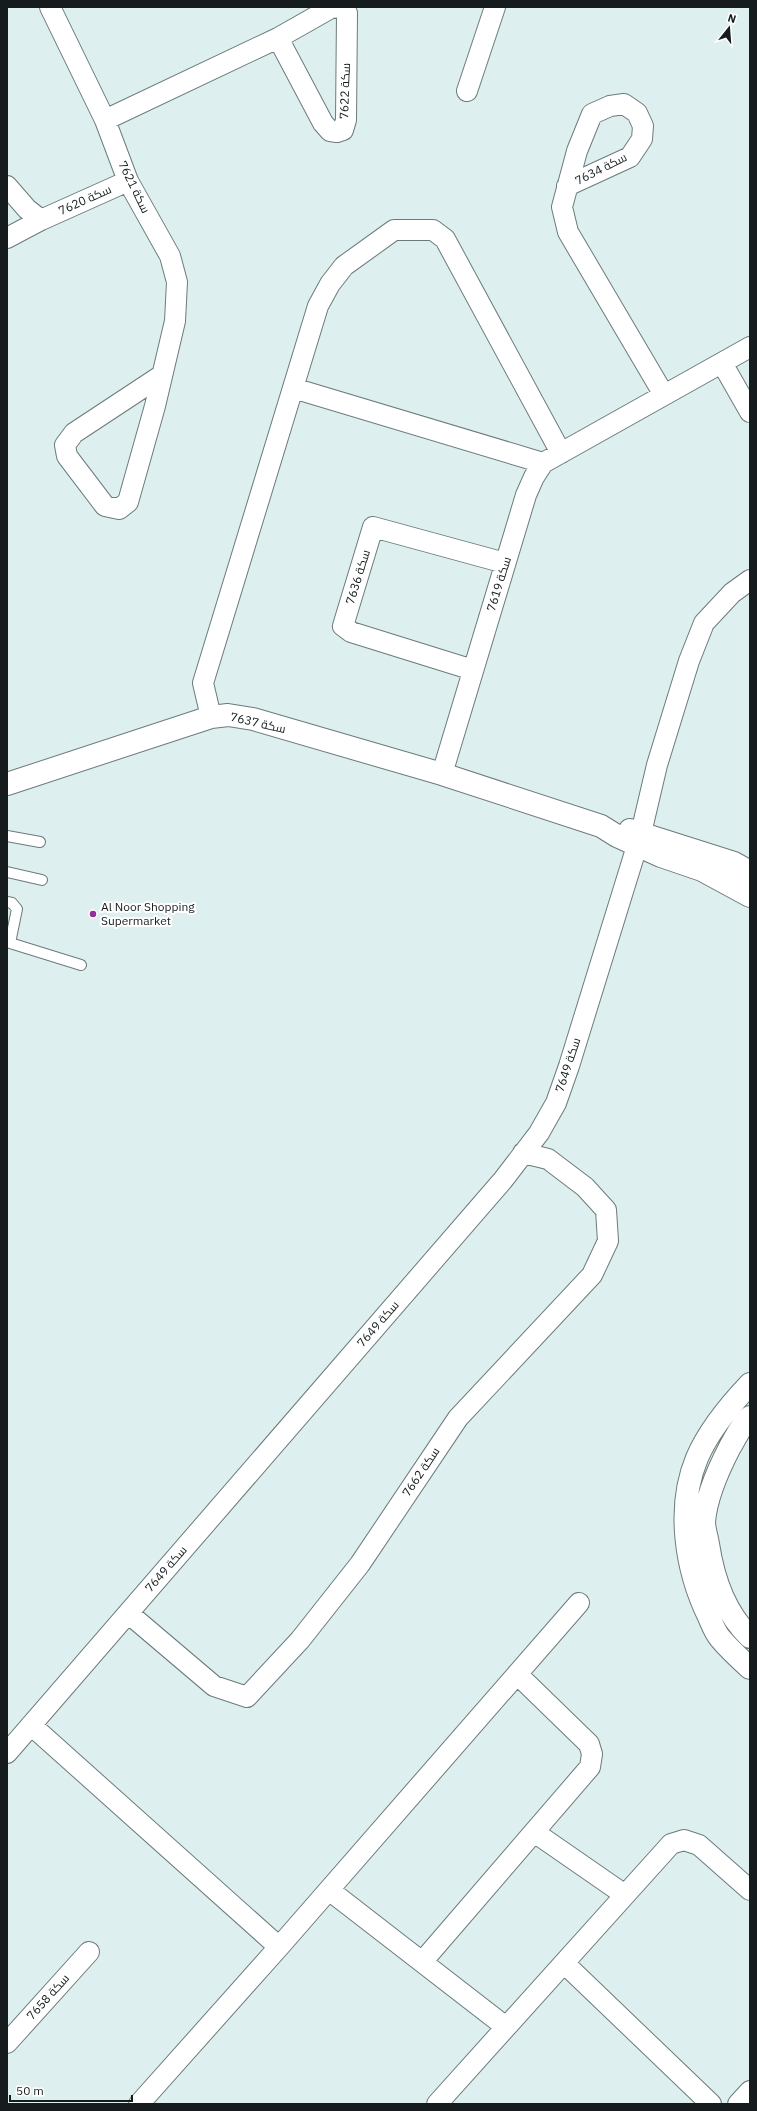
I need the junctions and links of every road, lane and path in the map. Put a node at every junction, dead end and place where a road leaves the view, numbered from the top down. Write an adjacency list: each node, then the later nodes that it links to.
1 (50, 7): 6 (street, سكة 7621)
2 (340, 7): 4 (street, سكة 7622); 4 (street, سكة 7622)
3 (495, 7): 5 (street)
4 (278, 38): 6 (street, سكة 7622)
5 (467, 91)
6 (105, 120): 7 (street, سكة 7621)
7 (128, 181): 10 (street, سكة 7620); 14 (street, سكة 7621)
8 (7, 186): 10 (street)
9 (567, 186): 16 (street, سكة 7634)
10 (41, 220): 11 (street, سكة 7620)
11 (7, 238)
12 (750, 347): 13 (street, سكة 7619)
13 (722, 363): 16 (street, سكة 7619); 17 (street)
14 (162, 375): 14 (street, سكة 7621)
15 (293, 388): 18 (street); 19 (street); 23 (street)
16 (664, 395): 18 (street, سكة 7619)
17 (750, 412)
18 (561, 453): 19 (street, سكة 7619)
19 (543, 463): 20 (street, سكة 7619)
20 (505, 563): 22 (street, سكة 7619); 22 (street, سكة 7636)
21 (750, 580): 27 (street, سكة 7649)
22 (473, 670): 24 (street, سكة 7619)
23 (211, 717): 24 (street, سكة 7637); 25 (street, سكة 7637)
24 (442, 774): 27 (street)
25 (7, 784)
26 (7, 836): 28 (lane)
27 (639, 839): 30 (street); 32 (street); 36 (street, سكة 7649)
28 (40, 842)
29 (7, 872): 31 (lane)
30 (750, 872)
31 (42, 880)
32 (750, 896)
33 (7, 902): 34 (lane)
34 (9, 943): 35 (lane)
35 (81, 964)
36 (524, 1153): 40 (street, سكة 7649); 40 (street, سكة 7662)
37 (750, 1384): 42 (street)
38 (750, 1417): 41 (street)
39 (579, 1603): 43 (street)
40 (128, 1613): 44 (street, سكة 7649)
41 (750, 1637)
42 (750, 1668)
43 (517, 1674): 46 (street); 47 (street)
44 (31, 1725): 45 (street, سكة 7649); 50 (street)
45 (7, 1753)
46 (534, 1832): 49 (street); 52 (street)
47 (329, 1890): 50 (street); 52 (street)
48 (750, 1890): 49 (street)
49 (625, 1895): 53 (street)
50 (279, 1947): 57 (street)
51 (89, 1952): 55 (street, سكة 7658)
52 (422, 1962): 54 (street)
53 (564, 1963): 54 (street); 59 (street)
54 (506, 2027): 58 (street)
55 (7, 2042)
56 (750, 2091): 60 (street)
57 (139, 2104)
58 (437, 2104)
59 (711, 2104)
60 (738, 2104)

